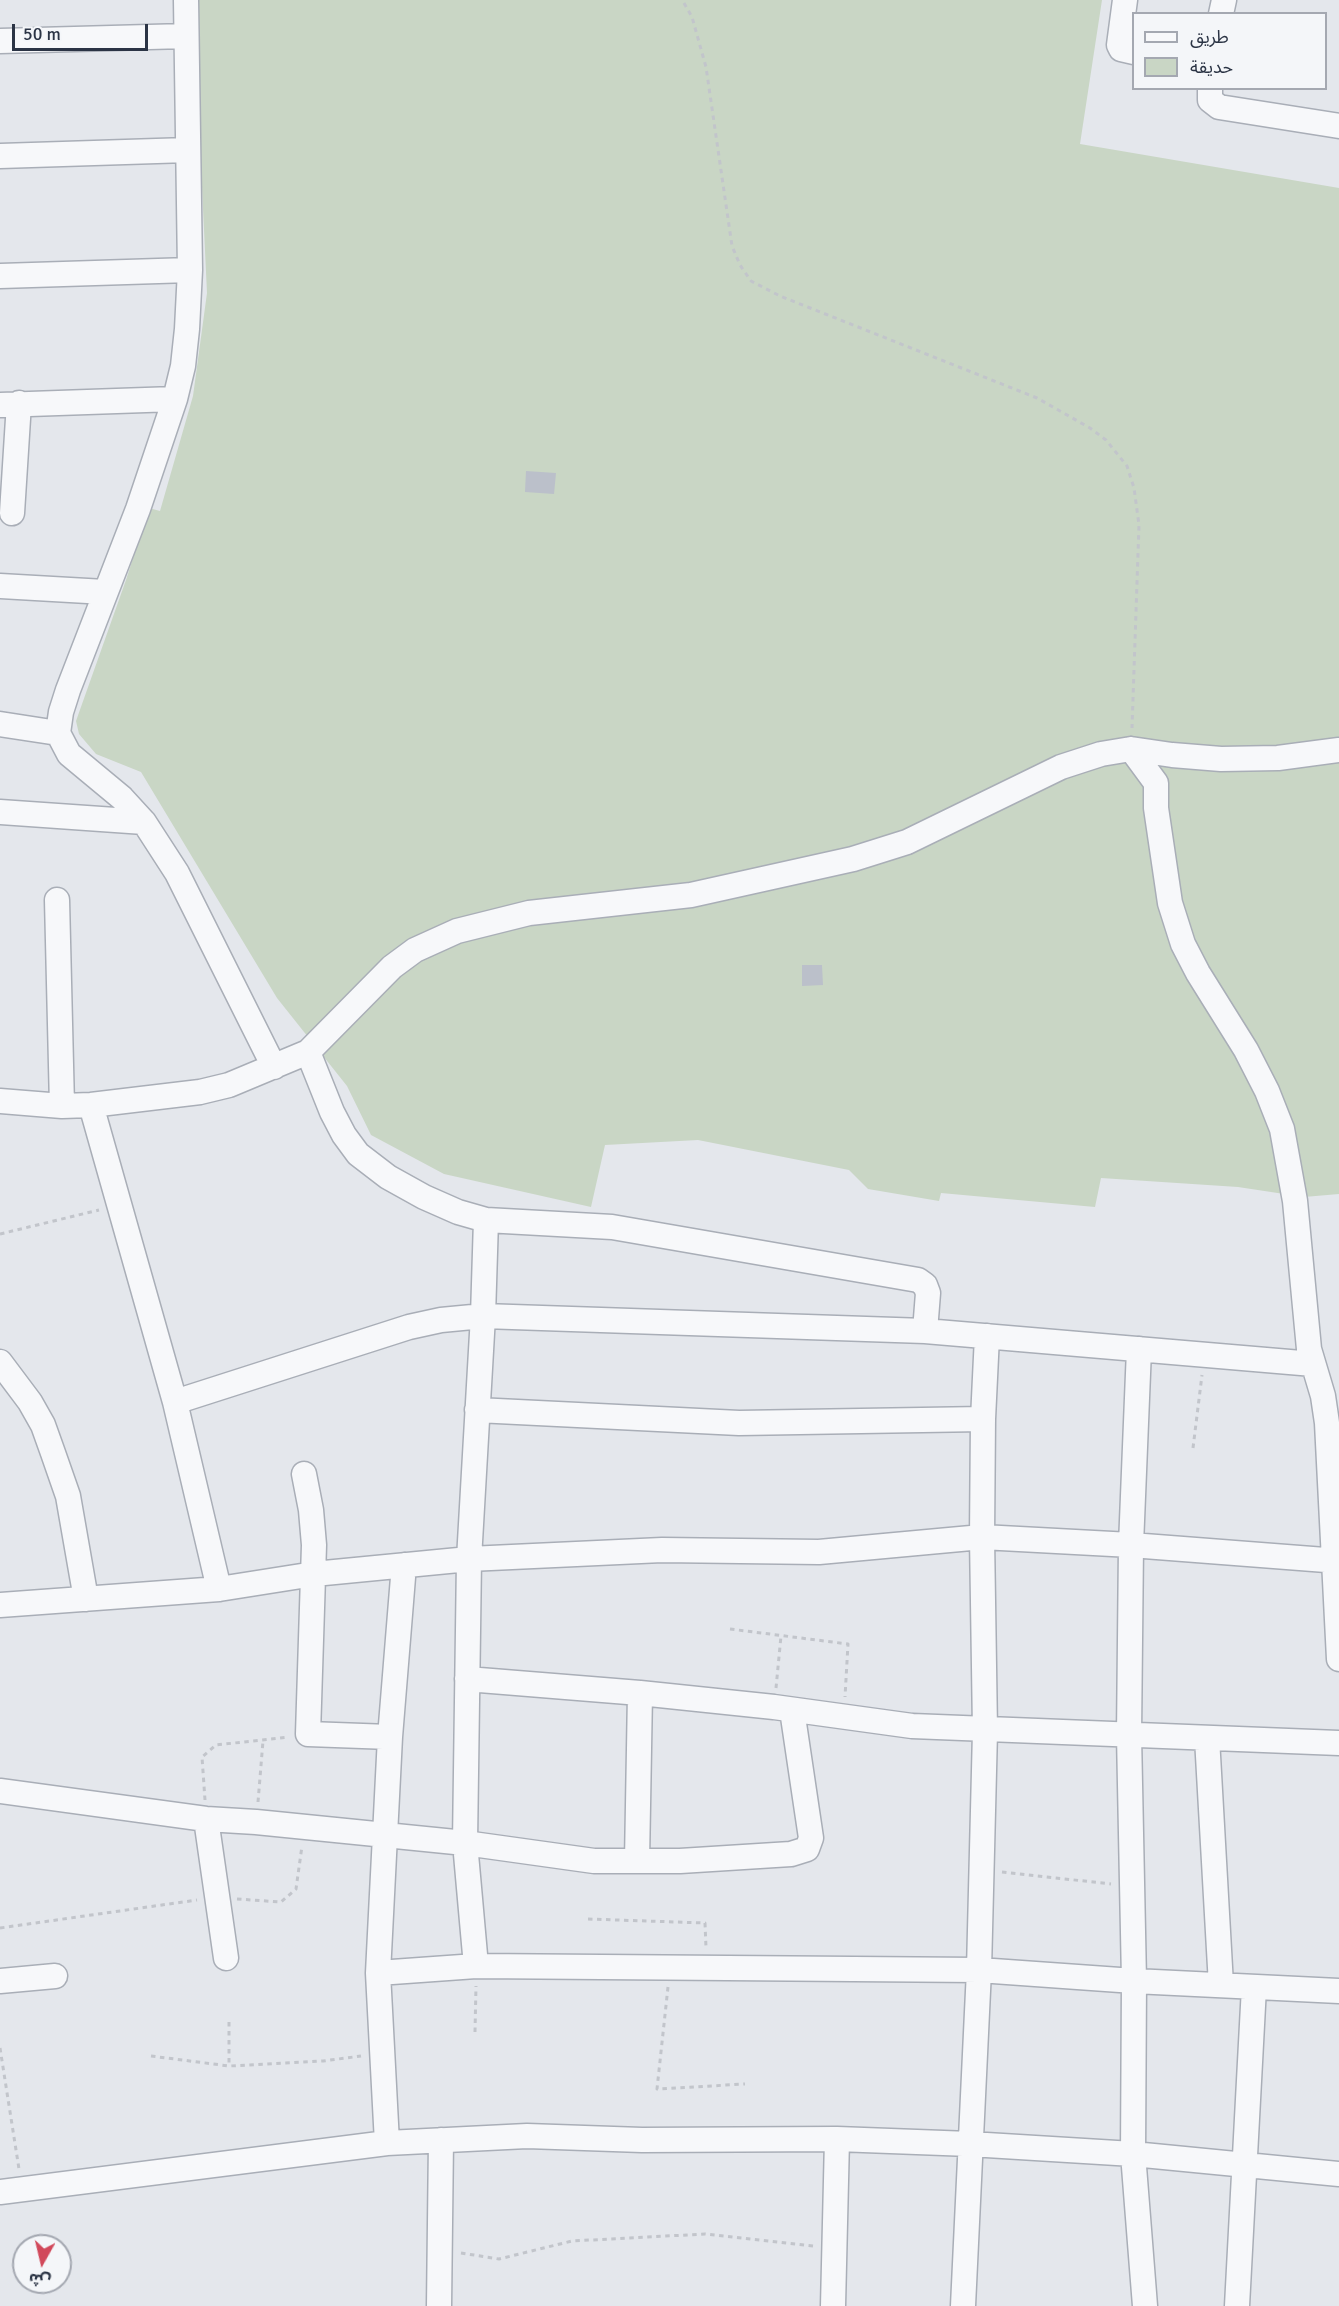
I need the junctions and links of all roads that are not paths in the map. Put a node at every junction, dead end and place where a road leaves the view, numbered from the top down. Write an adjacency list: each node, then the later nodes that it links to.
1 (186, 0): 3 (street)
2 (1125, 0): 5 (street)
3 (186, 36): 4 (street); 8 (street)
4 (0, 41)
5 (1132, 52)
6 (1210, 90): 7 (street)
7 (1339, 126)
8 (188, 150): 9 (street); 10 (street)
9 (0, 156)
10 (190, 270): 11 (street); 12 (street)
11 (0, 276)
12 (175, 399): 13 (street); 16 (street)
13 (9, 404): 14 (street)
14 (12, 513)
15 (0, 586): 16 (street)
16 (105, 592): 18 (street)
17 (0, 724): 18 (street)
18 (58, 733): 22 (street)
19 (1131, 749): 20 (street); 24 (street); 35 (street)
20 (1339, 750)
21 (0, 812): 22 (street)
22 (144, 822): 25 (street)
23 (57, 900): 28 (street)
24 (308, 1052): 25 (street); 29 (street)
25 (274, 1068): 27 (street)
26 (0, 1101): 28 (street)
27 (91, 1105): 28 (street); 36 (street)
28 (62, 1106)
29 (486, 1220): 30 (street); 31 (street)
30 (483, 1316): 31 (street); 36 (street); 37 (street)
31 (925, 1331): 32 (street)
32 (987, 1336): 33 (street); 38 (street)
33 (1139, 1349): 35 (street); 41 (street)
34 (0, 1362): 47 (street)
35 (1313, 1364): 43 (street)
36 (175, 1402): 46 (street)
37 (477, 1410): 38 (street); 42 (street)
38 (983, 1419): 40 (street)
39 (304, 1474): 45 (street)
40 (982, 1537): 41 (street); 42 (street); 53 (street)
41 (1131, 1545): 43 (street); 54 (street)
42 (470, 1559): 44 (street); 50 (street)
43 (1337, 1561): 49 (street)
44 (404, 1565): 45 (street); 55 (street)
45 (314, 1574): 46 (street); 55 (street)
46 (219, 1589): 47 (street)
47 (86, 1599): 48 (street)
48 (0, 1605)
49 (1339, 1659)
50 (467, 1679): 51 (street); 61 (street)
51 (640, 1693): 52 (street); 62 (street)
52 (783, 1708): 53 (street); 62 (street)
53 (985, 1731): 54 (street); 65 (street)
54 (1129, 1735): 56 (street); 68 (street)
55 (390, 1737): 60 (street)
56 (1207, 1738): 57 (street); 70 (street)
57 (1339, 1743)
58 (0, 1791): 59 (street)
59 (206, 1819): 60 (street); 63 (street)
60 (386, 1836): 61 (street); 66 (street)
61 (465, 1843): 62 (street); 64 (street)
62 (638, 1861)
63 (226, 1958)
64 (476, 1966): 65 (street); 66 (street)
65 (979, 1970): 68 (street); 76 (street)
66 (378, 1973): 75 (street)
67 (55, 1976): 69 (street)
68 (1134, 1981): 70 (street); 77 (street)
69 (0, 1982)
70 (1221, 1985): 71 (street)
71 (1254, 1987): 72 (street); 78 (street)
72 (1339, 1991)
73 (837, 2139): 74 (street); 76 (street); 82 (street)
74 (441, 2140): 75 (street); 81 (street)
75 (387, 2143): 80 (street)
76 (970, 2144): 77 (street); 83 (street)
77 (1133, 2154): 78 (street); 84 (street)
78 (1244, 2165): 79 (street); 85 (street)
79 (1339, 2174)
80 (11, 2190)
81 (440, 2306)
82 (833, 2306)
83 (963, 2306)
84 (1145, 2306)
85 (1237, 2306)

